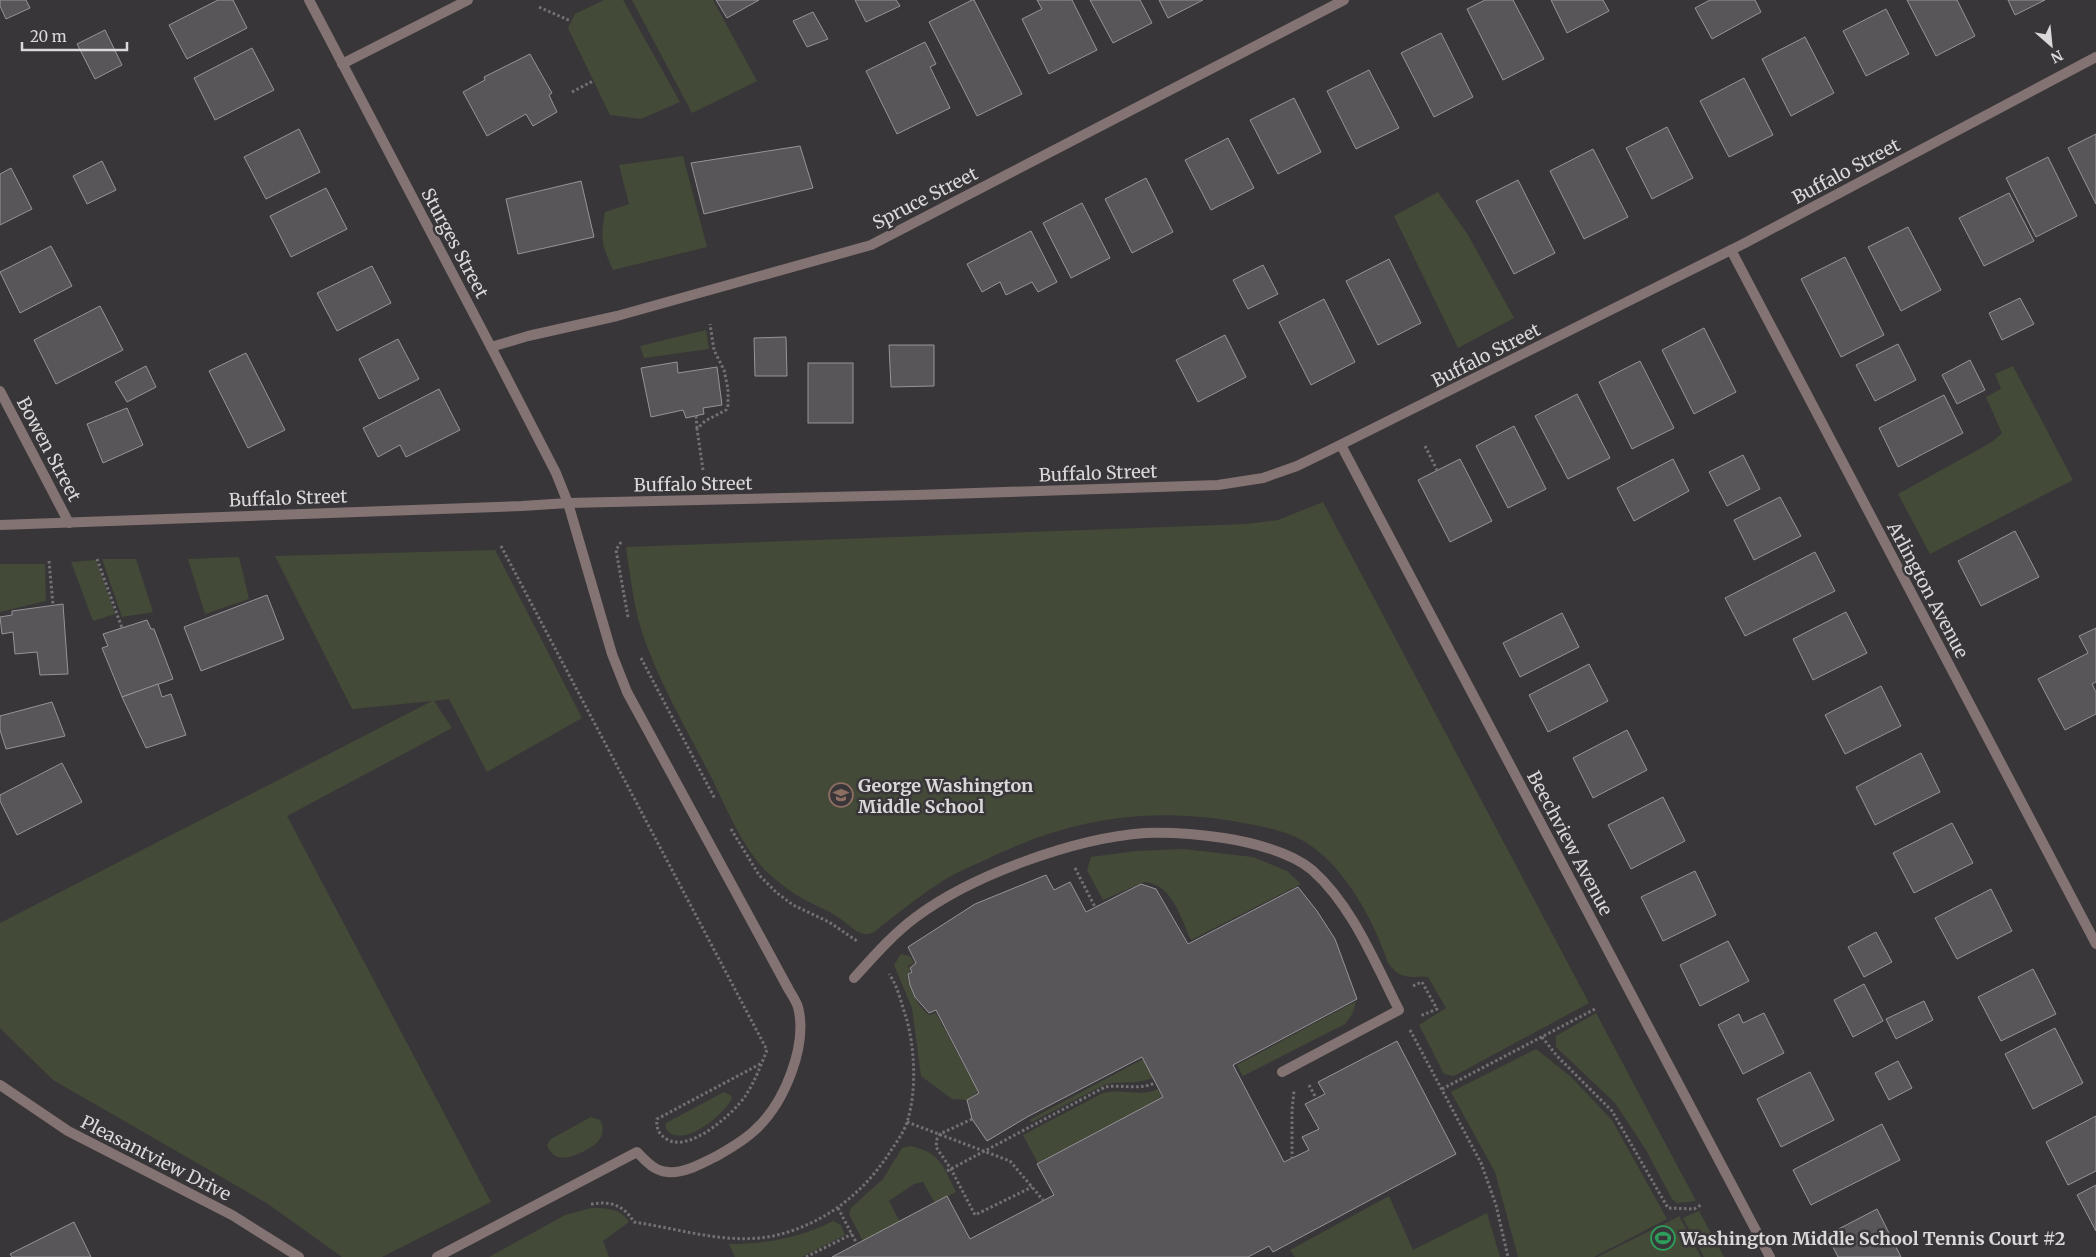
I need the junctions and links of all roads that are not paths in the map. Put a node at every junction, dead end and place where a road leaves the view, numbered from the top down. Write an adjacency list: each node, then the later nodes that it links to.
1 (308, 0): 5 (street, Sturges Street)
2 (468, 0): 5 (street)
3 (1344, 0): 7 (street, Spruce Street)
4 (2096, 56): 6 (street, Buffalo Street)
5 (342, 64): 7 (street, Sturges Street)
6 (1731, 250): 9 (street, Buffalo Street); 13 (street, Arlington Avenue)
7 (492, 348): 10 (street, Sturges Street)
8 (0, 391): 11 (street, Bowen Street)
9 (1341, 445): 10 (street, Buffalo Street); 19 (street, Beechview Avenue)
10 (568, 503): 11 (street, Buffalo Street); 18 (street, Sturges Street)
11 (68, 523): 12 (street, Buffalo Street)
12 (0, 525)
13 (2096, 944)
14 (854, 978): 15 (street)
15 (1282, 1072)
16 (0, 1085): 17 (street, Pleasantview Drive)
17 (299, 1257)
18 (437, 1257)
19 (1770, 1257)

